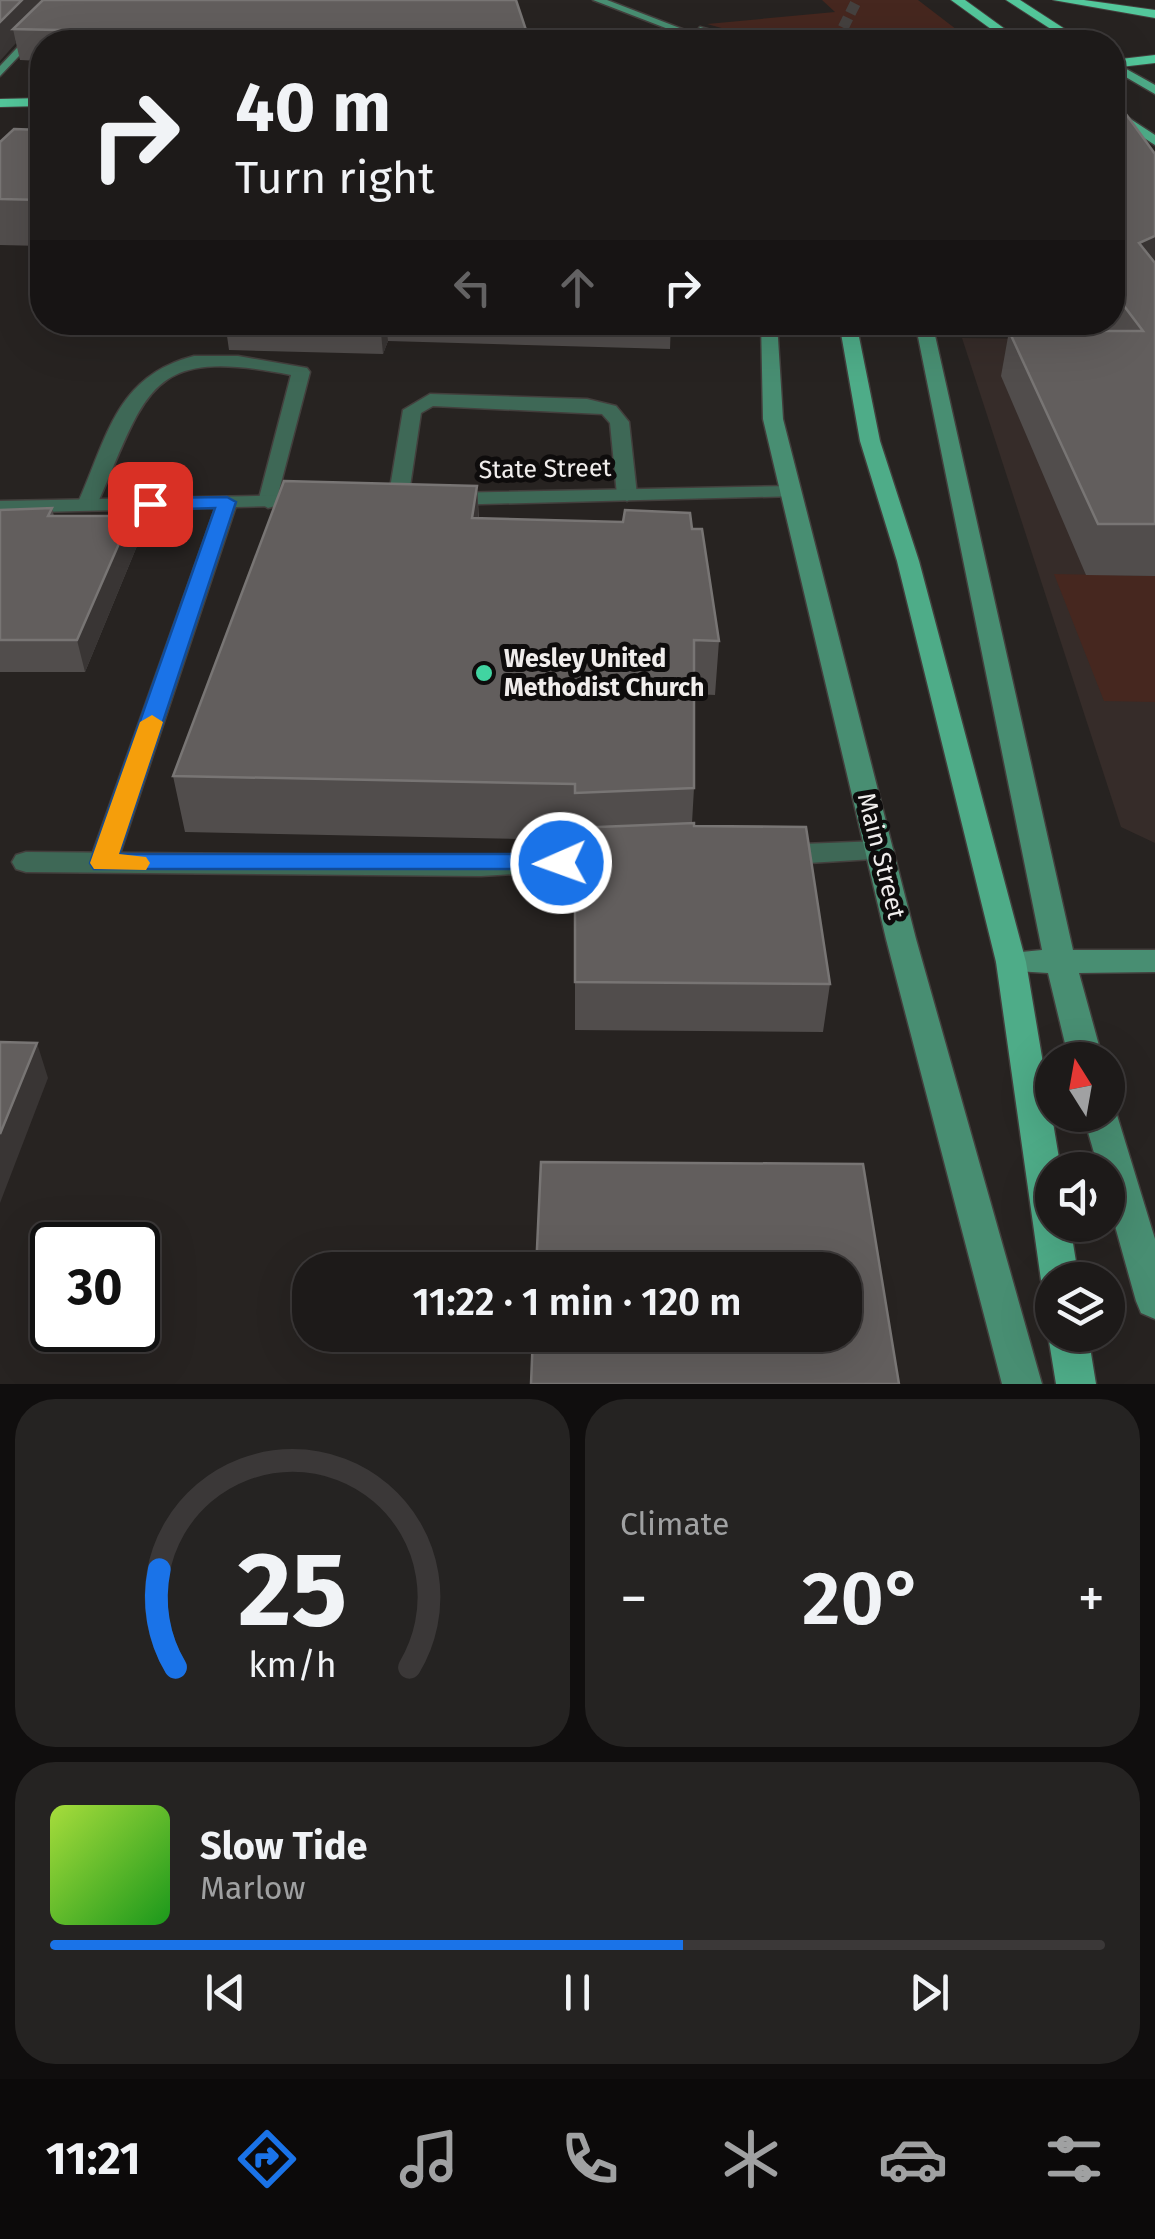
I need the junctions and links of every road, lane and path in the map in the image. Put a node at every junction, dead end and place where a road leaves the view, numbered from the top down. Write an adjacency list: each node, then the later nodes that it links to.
1 (67, 0): 8 (main road)
2 (598, 0): 7 (main road)
3 (958, 0): 11 (highway)
4 (1012, 0): 12 (highway)
5 (1058, 0): 6 (highway)
6 (1155, 14)
7 (651, 18): 9 (main road); 10 (main road)
8 (39, 30)
9 (682, 30)
10 (697, 30)
11 (1000, 30)
12 (1061, 30)
13 (30, 40): 17 (main road)
14 (1155, 59): 15 (highway)
15 (1125, 63)
16 (1125, 71): 18 (main road)
17 (0, 73)
18 (1155, 90)
19 (30, 102): 20 (highway)
20 (0, 103)
21 (1125, 120): 22 (main road)
22 (1155, 141)
23 (770, 335): 26 (main road, Main Street)
24 (850, 335): 40 (main road)
25 (925, 335): 39 (main road)
26 (791, 492): 27 (street, State Street); 33 (main road, Main Street)
27 (627, 496): 27 (street, State Street)
28 (324, 501): 30 (street)
29 (227, 502): 30 (street); 31 (street); 37 (street)
30 (268, 502): 31 (street)
31 (87, 505): 32 (street)
32 (0, 507)
33 (880, 851): 34 (street); 46 (main road, Main Street)
34 (741, 856)
35 (641, 860): 37 (street)
36 (26, 862): 37 (street)
37 (103, 863)
38 (1155, 960): 39 (main road)
39 (1060, 961): 40 (main road); 41 (main road)
40 (1011, 962): 43 (main road)
41 (1081, 1042)
42 (1105, 1132): 44 (main road)
43 (1057, 1262)
44 (1155, 1302)
45 (1071, 1352): 47 (main road)
46 (1022, 1384)
47 (1076, 1384)

